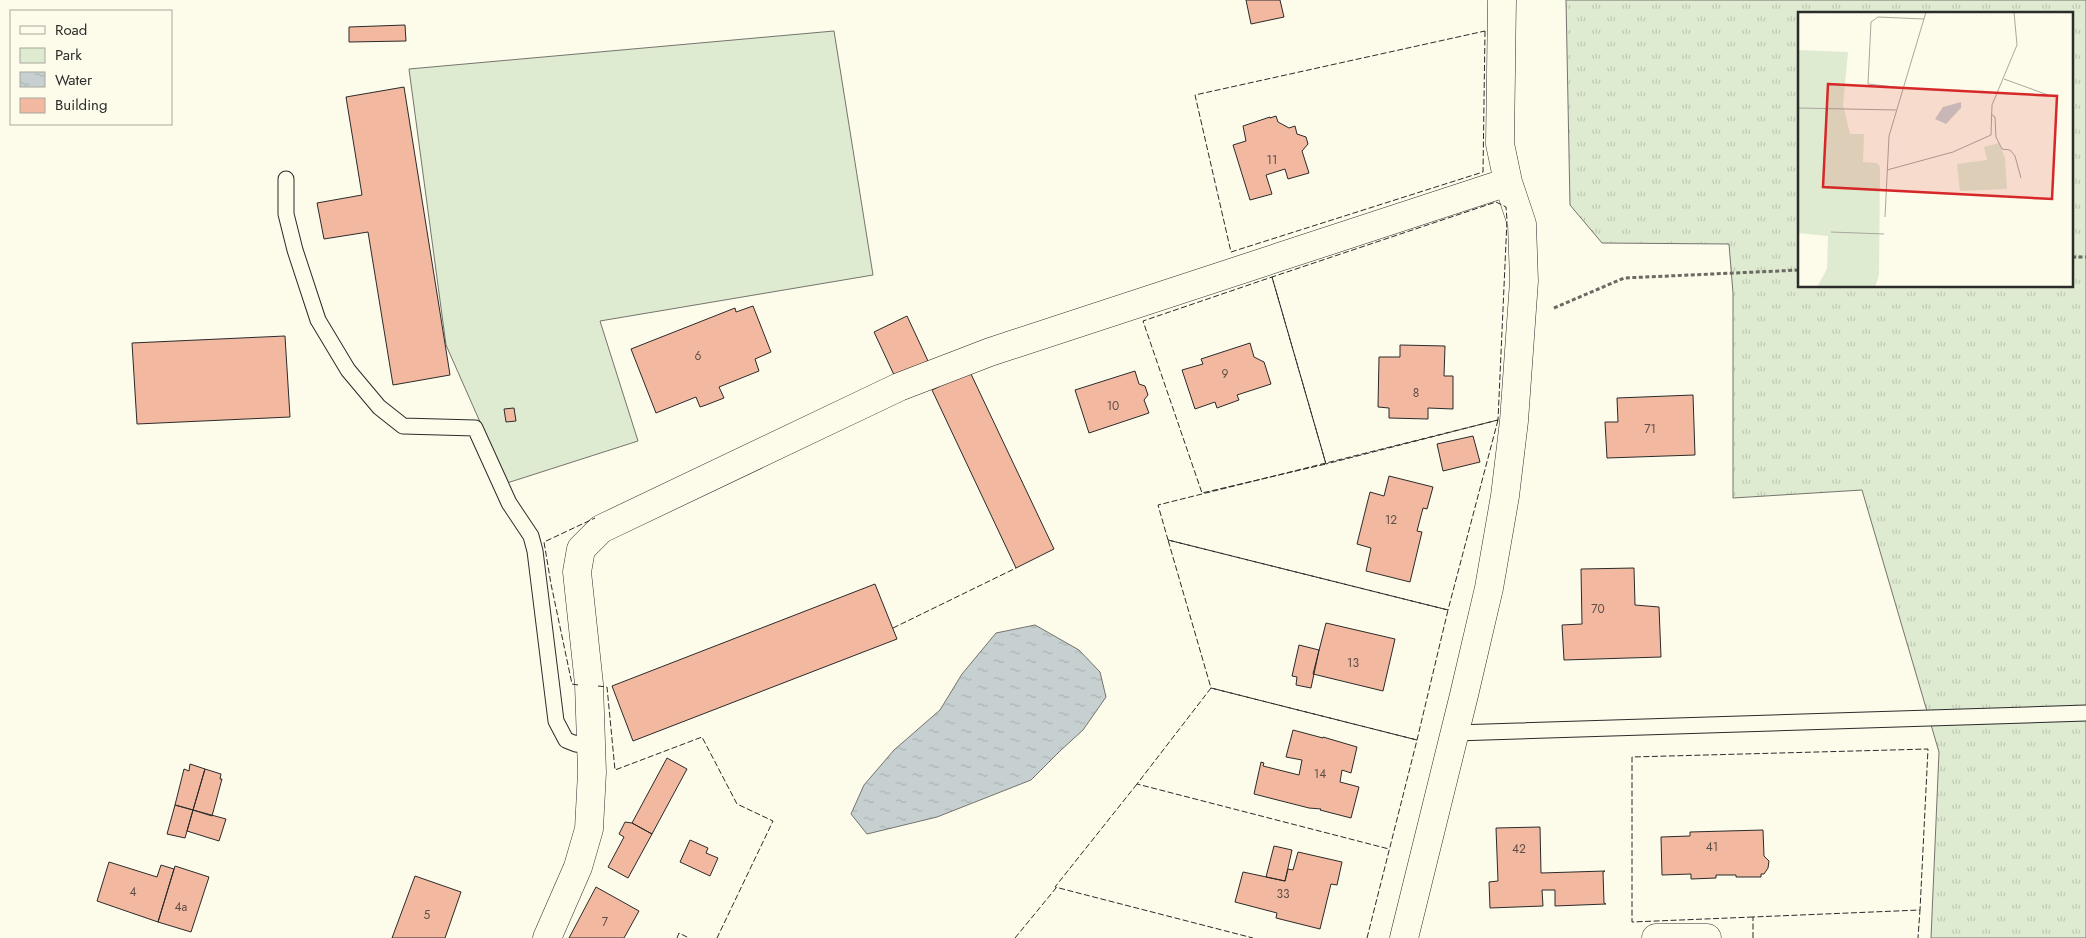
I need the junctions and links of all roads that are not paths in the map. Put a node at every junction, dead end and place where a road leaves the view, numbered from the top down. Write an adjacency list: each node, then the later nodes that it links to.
1 (1502, 0): 3 (street)
2 (286, 179): 6 (lane)
3 (1508, 182): 5 (street); 6 (street)
4 (2086, 712): 5 (lane)
5 (1455, 733): 8 (street)
6 (591, 746): 7 (street)
7 (547, 938)
8 (1406, 938)
9 (1656, 938): 10 (street)
10 (1707, 938)

